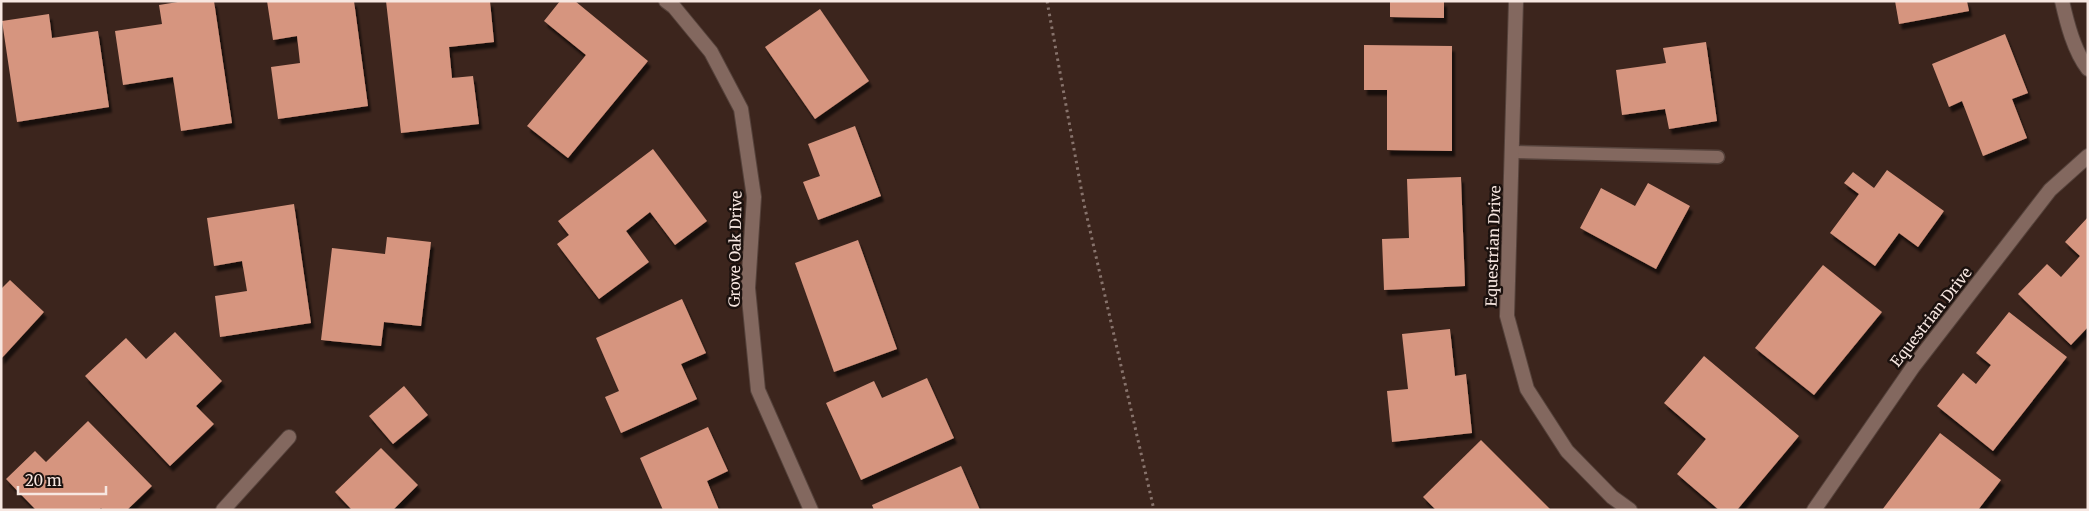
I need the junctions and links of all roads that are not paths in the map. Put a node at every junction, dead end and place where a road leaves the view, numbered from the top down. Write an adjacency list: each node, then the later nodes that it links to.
1 (666, 1): 10 (street, Grove Oak Drive)
2 (1516, 1): 5 (street, Equestrian Drive)
3 (2062, 1): 4 (street)
4 (2088, 69)
5 (1513, 152): 7 (lane); 11 (street, Equestrian Drive)
6 (2088, 156): 12 (street, Equestrian Drive)
7 (1718, 157)
8 (289, 437): 9 (street)
9 (223, 510)
10 (811, 510)
11 (1630, 510)
12 (1814, 510)

